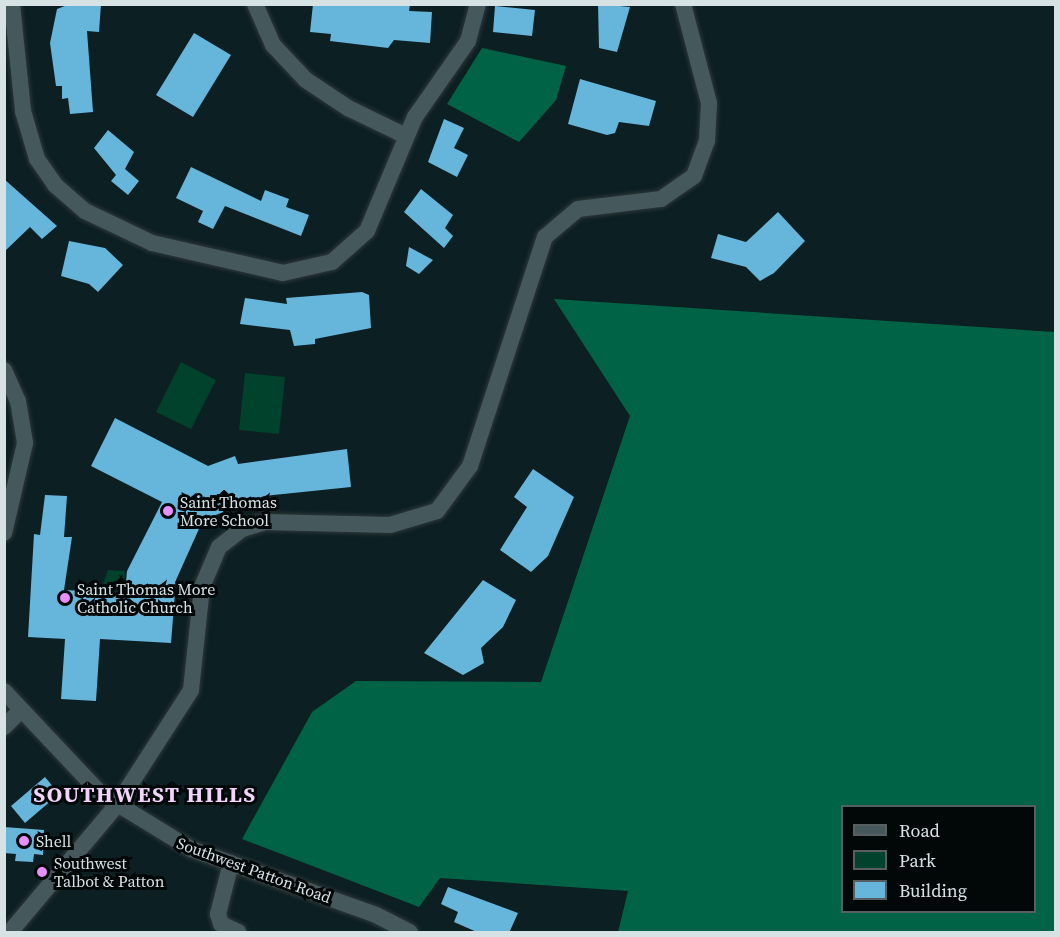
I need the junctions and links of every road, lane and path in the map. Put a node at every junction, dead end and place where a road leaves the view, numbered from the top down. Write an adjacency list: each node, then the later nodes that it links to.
1 (12, 4): 5 (street)
2 (255, 4): 5 (street)
3 (478, 4): 5 (street)
4 (682, 4): 11 (street)
5 (406, 136)
6 (4, 370): 7 (street)
7 (4, 532)
8 (4, 691): 9 (street, Southwest Patton Road)
9 (21, 710): 10 (street); 11 (street, Southwest Patton Road)
10 (4, 727)
11 (117, 805): 12 (street, Southwest Patton Road); 13 (street)
12 (231, 863): 14 (street); 15 (street, Southwest Patton Road)
13 (10, 933)
14 (238, 933)
15 (410, 933)

